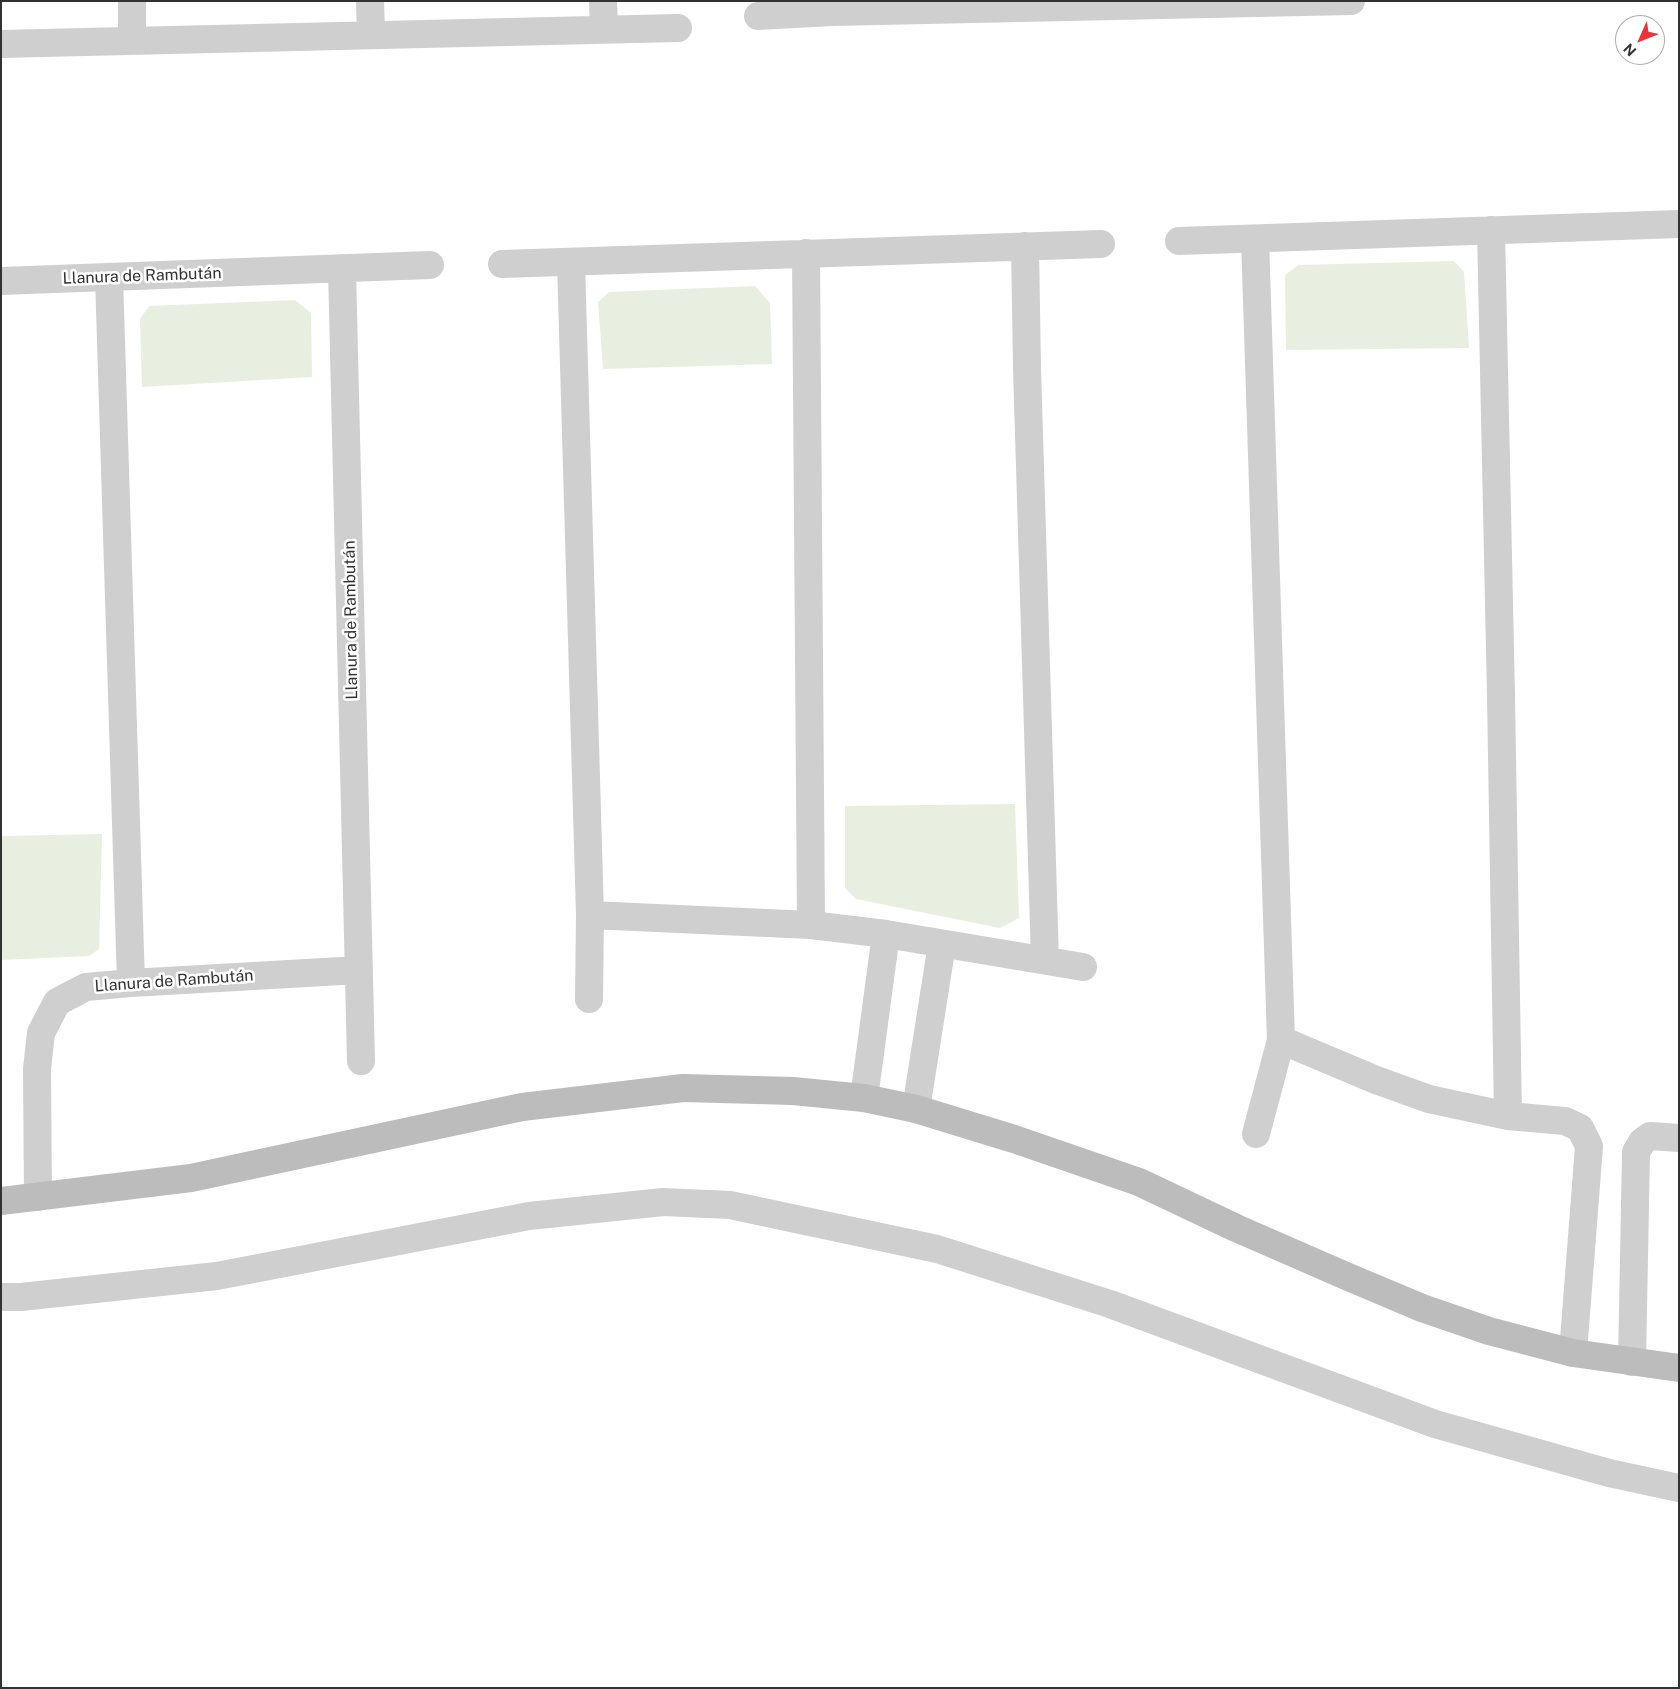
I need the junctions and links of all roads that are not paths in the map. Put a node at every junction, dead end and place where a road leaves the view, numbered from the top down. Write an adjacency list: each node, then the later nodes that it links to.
1 (132, 1): 12 (street)
2 (370, 1): 11 (street)
3 (603, 1): 10 (street)
4 (1351, 1): 5 (street)
5 (1280, 2): 6 (street)
6 (1061, 5): 7 (street)
7 (832, 7): 8 (street)
8 (758, 16)
9 (678, 28): 10 (street)
10 (604, 29): 11 (street)
11 (370, 34): 12 (street)
12 (132, 40): 13 (street)
13 (1, 44)
14 (1679, 224): 15 (street)
15 (1491, 230): 16 (street); 40 (street)
16 (1255, 239): 17 (street); 36 (street)
17 (1179, 241)
18 (1101, 244): 19 (street)
19 (1025, 246): 20 (street); 31 (street)
20 (806, 253): 21 (street); 28 (street)
21 (571, 262): 22 (street); 27 (street)
22 (502, 264)
23 (430, 265): 24 (street, Llanura de Rambután)
24 (342, 269): 25 (street, Llanura de Rambután); 33 (street, Llanura de Rambután)
25 (109, 277): 26 (street, Llanura de Rambután); 34 (street)
26 (1, 281)
27 (590, 915): 28 (street); 35 (street)
28 (811, 925): 29 (street)
29 (886, 934): 30 (street); 38 (street)
30 (942, 944): 31 (street); 39 (street)
31 (1045, 960): 32 (street)
32 (1083, 967)
33 (359, 970): 34 (street, Llanura de Rambután); 37 (street, Llanura de Rambután)
34 (131, 982): 43 (street, Llanura de Rambután)
35 (589, 999)
36 (1281, 1040): 40 (street); 41 (street)
37 (362, 1061)
38 (864, 1098): 39 (street); 43 (street)
39 (916, 1109): 46 (street)
40 (1508, 1116): 46 (street)
41 (1256, 1134)
42 (1679, 1138): 47 (street)
43 (38, 1197): 44 (street)
44 (1, 1201)
45 (1, 1297): 49 (street)
46 (1572, 1353): 47 (street)
47 (1632, 1362): 48 (street)
48 (1679, 1368)
49 (1679, 1488)

